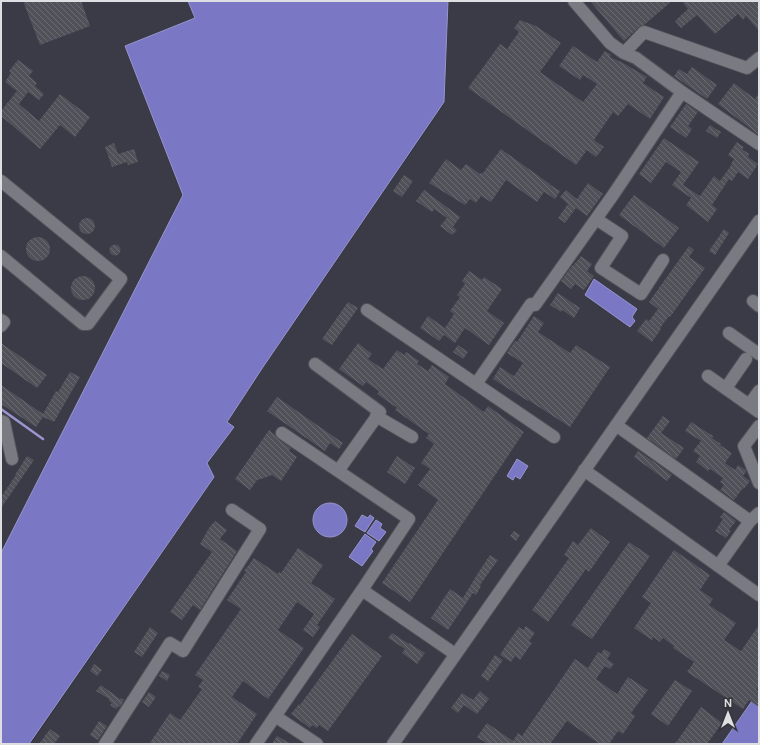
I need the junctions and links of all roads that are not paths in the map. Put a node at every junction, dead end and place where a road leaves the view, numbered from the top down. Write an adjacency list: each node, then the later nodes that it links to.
1 (574, 1): 2 (lane)
2 (624, 53): 3 (lane); 4 (lane)
3 (759, 58)
4 (682, 92): 5 (lane); 7 (lane)
5 (759, 144)
6 (1, 181): 9 (lane)
7 (596, 219): 10 (lane); 19 (lane)
8 (759, 221): 25 (lane)
9 (1, 256)
10 (664, 260)
11 (367, 310): 19 (lane)
12 (1, 320): 13 (lane)
13 (1, 326)
14 (730, 333): 15 (lane)
15 (759, 354)
16 (746, 358): 20 (lane)
17 (315, 364): 23 (lane)
18 (708, 376): 20 (lane)
19 (476, 384): 29 (lane)
20 (726, 388): 22 (lane)
21 (759, 391): 22 (lane)
22 (754, 409)
23 (376, 416): 28 (lane); 32 (lane)
24 (1, 421): 30 (lane)
25 (616, 425): 31 (lane); 35 (lane)
26 (759, 426): 33 (lane)
27 (282, 433): 32 (lane)
28 (412, 437)
29 (554, 437)
30 (12, 459)
31 (584, 470): 36 (lane); 39 (lane)
32 (338, 471): 37 (lane)
33 (759, 483)
34 (232, 510): 41 (lane)
35 (755, 517): 36 (lane)
36 (718, 566): 38 (lane)
37 (362, 590): 39 (lane); 40 (lane)
38 (759, 595)
39 (455, 654): 44 (lane)
40 (275, 716): 42 (lane); 43 (lane)
41 (105, 744)
42 (256, 744)
43 (317, 744)
44 (393, 744)

